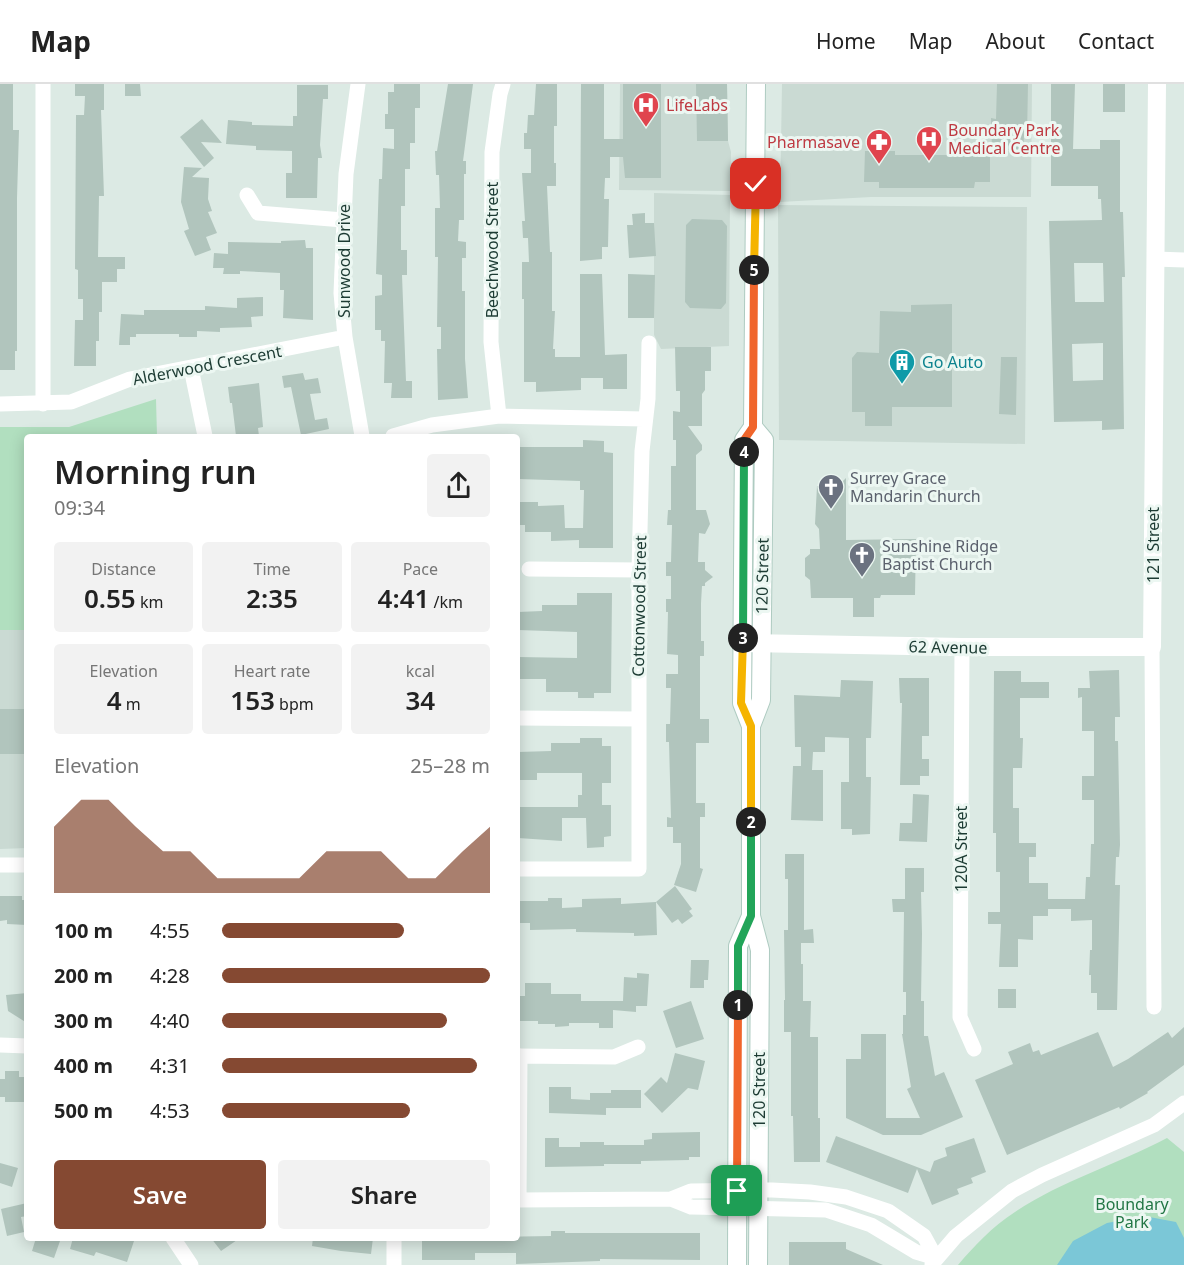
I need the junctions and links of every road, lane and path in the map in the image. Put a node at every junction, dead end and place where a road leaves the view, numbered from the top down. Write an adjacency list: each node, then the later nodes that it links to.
1 (43, 84): 14 (street)
2 (358, 84): 7 (street, Sunwood Drive)
3 (503, 84): 15 (street, Beechwood Street)
4 (756, 84): 22 (main road, 120 Street)
5 (1157, 84): 8 (main road, 121 Street)
6 (247, 195): 7 (street)
7 (343, 220): 10 (street, Sunwood Drive)
8 (1155, 259): 9 (street); 24 (main road, 121 Street)
9 (1184, 260)
10 (345, 337): 12 (street, Alderwood Crescent); 18 (street, Sunwood Drive)
11 (649, 343): 16 (street, Cottonwood Street)
12 (192, 368): 14 (street, Alderwood Crescent); 17 (street)
13 (0, 404): 14 (street, Alderwood Crescent)
14 (43, 404)
15 (499, 416): 16 (street); 19 (street)
16 (644, 419): 21 (street, Cottonwood Street)
17 (206, 434)
18 (362, 434)
19 (400, 434)
20 (529, 569): 21 (street)
21 (639, 570): 26 (street, Cottonwood Street)
22 (752, 643): 23 (main road, 62 Avenue); 30 (main road, 120 Street)
23 (962, 647): 24 (main road, 62 Avenue); 35 (street, 120A Street)
24 (1152, 647): 31 (street, 121 Street)
25 (520, 718): 26 (street)
26 (637, 719): 29 (street, Cottonwood Street)
27 (0, 865): 28 (street)
28 (24, 865)
29 (520, 869)
30 (751, 916): 38 (main road, 120 Street); 39 (main road, 120 Street)
31 (1154, 1007)
32 (0, 1045): 33 (street)
33 (24, 1046)
34 (638, 1047): 36 (street)
35 (974, 1048)
36 (520, 1056)
37 (1184, 1103): 43 (street)
38 (737, 1199): 39 (street); 40 (street); 46 (main road, 120 Street)
39 (758, 1199): 43 (street); 47 (main road, 120 Street)
40 (520, 1200)
41 (175, 1241): 44 (street)
42 (394, 1241): 45 (street)
43 (934, 1261)
44 (191, 1265)
45 (394, 1265)
46 (737, 1265)
47 (758, 1265)

